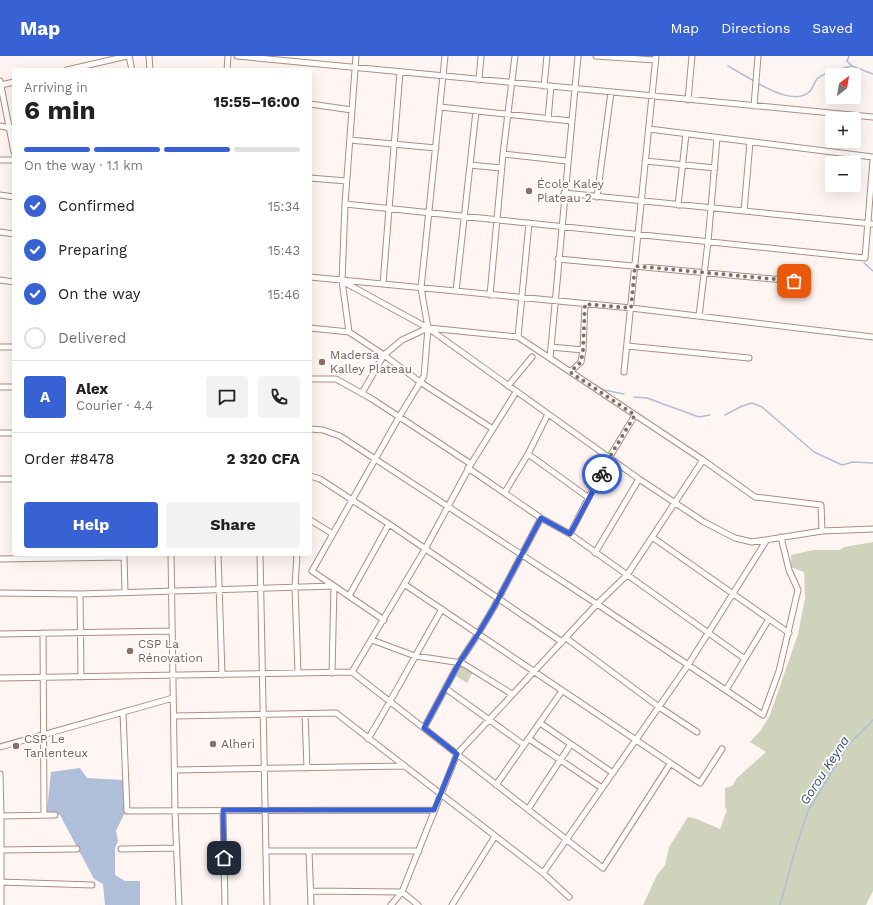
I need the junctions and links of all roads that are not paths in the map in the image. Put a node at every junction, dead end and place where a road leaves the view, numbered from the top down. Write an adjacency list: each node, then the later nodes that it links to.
1 (128, 56): 18 (street); 19 (street)
2 (149, 56): 20 (street)
3 (228, 56): 21 (street)
4 (237, 56): 15 (street)
5 (312, 56): 17 (street)
6 (356, 56): 22 (street)
7 (445, 56): 24 (street)
8 (481, 56): 25 (street)
9 (515, 56): 28 (street)
10 (547, 56): 29 (street)
11 (578, 56): 31 (street)
12 (596, 56): 16 (street)
13 (692, 56): 35 (street)
14 (758, 56): 37 (street)
15 (274, 58): 17 (street)
16 (656, 58): 34 (street)
17 (311, 63): 22 (street)
18 (76, 68)
19 (131, 68)
20 (150, 68)
21 (227, 68)
22 (355, 68): 23 (street); 39 (street)
23 (400, 72): 24 (street); 52 (street)
24 (443, 76): 25 (street); 38 (street)
25 (479, 80): 28 (street)
26 (12, 82): 27 (street)
27 (0, 83): 33 (street)
28 (512, 83): 29 (street); 41 (street)
29 (544, 86): 30 (street)
30 (551, 86): 31 (street); 43 (street)
31 (574, 89): 32 (street); 44 (street)
32 (611, 92): 34 (street); 70 (street)
33 (1, 93): 46 (street)
34 (652, 96): 35 (street); 47 (street)
35 (688, 100): 37 (street)
36 (312, 104): 39 (street)
37 (754, 106): 42 (street)
38 (440, 107): 40 (street); 53 (street)
39 (352, 110): 50 (street)
40 (476, 111): 41 (street); 62 (street)
41 (508, 115): 43 (street); 54 (street)
42 (873, 117)
43 (548, 119): 44 (street)
44 (571, 121): 59 (street)
45 (0, 126): 46 (street)
46 (12, 127)
47 (649, 129): 48 (street); 60 (street)
48 (686, 134): 49 (street); 61 (street)
49 (717, 138): 51 (street); 64 (street)
50 (350, 140): 52 (street); 66 (street)
51 (750, 142): 55 (street); 76 (street)
52 (394, 144): 53 (street); 75 (street)
53 (436, 148): 77 (street)
54 (503, 154): 59 (street); 63 (street)
55 (873, 157)
56 (0, 160): 57 (street)
57 (12, 160)
58 (873, 160): 81 (street)
59 (567, 161): 67 (street)
60 (646, 161): 61 (street); 71 (street)
61 (682, 164): 64 (street); 73 (street)
62 (470, 165): 63 (street); 78 (street)
63 (501, 168): 79 (street)
64 (715, 168): 74 (street)
65 (312, 178): 66 (street)
66 (346, 181): 72 (street)
67 (564, 193): 70 (street); 82 (street)
68 (0, 195): 69 (street)
69 (12, 197)
70 (597, 197): 71 (street)
71 (641, 201): 73 (street); 85 (street)
72 (344, 204): 75 (street); 92 (street)
73 (678, 205): 74 (street)
74 (711, 208): 76 (street); 86 (street)
75 (389, 209): 77 (street); 95 (street)
76 (744, 211): 81 (street)
77 (429, 213): 78 (street); 96 (street)
78 (465, 217): 79 (street); 97 (street)
79 (496, 220): 80 (street); 98 (street)
80 (529, 223): 82 (street); 99 (street)
81 (870, 224): 86 (street)
82 (561, 227): 85 (street); 87 (street)
83 (0, 232): 84 (street)
84 (12, 234)
85 (638, 235): 86 (street); 88 (street)
86 (708, 242): 89 (street)
87 (558, 259): 88 (street); 100 (street)
88 (635, 266): 89 (street); 102 (street)
89 (704, 272): 93 (street); 103 (street)
90 (312, 277): 92 (street)
91 (0, 280): 94 (street)
92 (342, 281): 95 (street); 105 (street); 106 (street)
93 (794, 281)
94 (12, 282)
95 (383, 284): 96 (street)
96 (421, 288): 97 (street); 105 (street)
97 (456, 291): 98 (street)
98 (490, 295): 99 (street)
99 (522, 297): 100 (street); 107 (street)
100 (554, 301): 101 (street); 109 (street)
101 (585, 304): 102 (street); 113 (street)
102 (631, 308): 103 (street); 110 (street)
103 (699, 316): 108 (street)
104 (312, 328): 106 (street)
105 (428, 328): 107 (street); 114 (street); 121 (street); 122 (street)
106 (349, 332): 114 (street)
107 (518, 337): 116 (street)
108 (873, 337)
109 (551, 346): 113 (street); 116 (street)
110 (627, 346): 117 (street); 119 (street)
111 (0, 347): 112 (street)
112 (12, 347)
113 (583, 350): 118 (street)
114 (384, 355): 121 (street); 126 (street)
115 (532, 357): 122 (street)
116 (550, 358): 118 (street)
117 (749, 358)
118 (570, 372): 128 (street)
119 (624, 372)
120 (312, 379): 126 (street)
121 (420, 382): 129 (street); 131 (street)
122 (508, 386): 125 (street)
123 (0, 387): 124 (street)
124 (12, 387)
125 (516, 392): 127 (street); 131 (street)
126 (362, 393): 129 (street)
127 (548, 414): 134 (street); 135 (street)
128 (635, 415): 135 (street); 137 (street)
129 (399, 417): 136 (street); 138 (street)
130 (312, 429): 136 (street)
131 (493, 429): 138 (street)
132 (12, 432): 133 (street)
133 (0, 433)
134 (528, 454): 143 (street); 144 (street)
135 (609, 458): 142 (street); 144 (street)
136 (376, 459): 145 (street); 147 (street)
137 (703, 460): 146 (street); 152 (street)
138 (470, 466): 143 (street); 147 (street)
139 (312, 477): 145 (street)
140 (0, 479): 141 (street)
141 (12, 479)
142 (639, 479): 146 (street); 159 (street)
143 (505, 492): 148 (street)
144 (589, 498): 154 (street)
145 (353, 500): 150 (street); 153 (street)
146 (675, 503): 155 (street); 157 (street)
147 (448, 506): 158 (street); 160 (street)
148 (541, 518): 154 (street); 160 (street)
149 (312, 521): 153 (street)
150 (389, 524): 158 (street); 180 (street)
151 (873, 529): 152 (street)
152 (822, 531): 156 (street)
153 (333, 534): 171 (street)
154 (570, 534): 159 (street)
155 (652, 537): 169 (street); 179 (street)
156 (781, 537): 157 (street); 190 (street)
157 (766, 541): 179 (street)
158 (425, 548): 170 (street); 181 (street)
159 (595, 553): 169 (street)
160 (522, 555): 181 (street); 182 (street)
161 (43, 556): 162 (street); 168 (street)
162 (85, 556): 163 (street)
163 (124, 556): 177 (street)
164 (171, 556): 175 (street)
165 (218, 556): 174 (street)
166 (260, 556): 173 (street)
167 (296, 556): 172 (street)
168 (0, 559)
169 (627, 575): 182 (street); 189 (street)
170 (404, 584): 183 (street); 185 (street)
171 (334, 586): 172 (street); 180 (street); 202 (street)
172 (295, 587): 173 (street); 201 (street)
173 (261, 588): 174 (street); 203 (street)
174 (219, 590): 175 (street); 205 (street)
175 (172, 591): 177 (street); 186 (street)
176 (0, 593): 178 (street)
177 (125, 593): 178 (street)
178 (80, 594): 187 (street)
179 (733, 594): 184 (street); 189 (street)
180 (349, 596): 185 (street)
181 (498, 599): 192 (street); 194 (street)
182 (597, 604): 194 (street); 198 (street)
183 (442, 609): 192 (street); 195 (street)
184 (769, 619): 190 (street); 196 (street)
185 (384, 620): 193 (street)
186 (172, 631): 187 (street); 204 (street)
187 (80, 632): 188 (street); 206 (street)
188 (43, 633): 191 (street); 208 (street)
189 (708, 633): 196 (street); 198 (street)
190 (789, 633): 210 (street)
191 (0, 634)
192 (478, 634): 197 (street); 199 (street)
193 (372, 640): 195 (street); 200 (street)
194 (564, 640): 199 (street); 215 (street)
195 (415, 656): 197 (street); 214 (street)
196 (744, 659): 210 (street)
197 (459, 663): 209 (street); 212 (street)
198 (688, 665): 210 (street); 215 (street)
199 (534, 671): 211 (street); 212 (street)
200 (352, 672): 202 (street); 214 (street)
201 (298, 673): 202 (street); 203 (street)
202 (332, 673)
203 (262, 674): 205 (street); 217 (street)
204 (173, 675): 205 (street); 206 (street); 213 (street)
205 (222, 675)
206 (81, 677): 208 (street)
207 (0, 678): 208 (street)
208 (44, 678): 224 (street)
209 (445, 688): 220 (street); 222 (street)
210 (726, 690)
211 (562, 691): 221 (street); 227 (street)
212 (512, 694): 220 (street)
213 (173, 698): 216 (street); 219 (street)
214 (391, 702): 222 (street); 225 (street)
215 (659, 707): 223 (street); 227 (street)
216 (123, 713): 224 (street); 248 (street)
217 (263, 714): 218 (street); 219 (street); 236 (street)
218 (304, 714): 225 (street); 237 (street)
219 (174, 716): 238 (street)
220 (489, 719): 229 (street); 232 (street)
221 (540, 723): 226 (street); 228 (street)
222 (424, 728): 232 (street)
223 (697, 732)
224 (43, 735): 230 (street); 249 (street)
225 (368, 739): 235 (street)
226 (529, 739): 229 (street); 233 (street)
227 (636, 740): 234 (street); 239 (street)
228 (571, 744): 233 (street); 239 (street)
229 (524, 745): 241 (street)
230 (0, 747)
231 (722, 749): 234 (street)
232 (457, 754): 241 (street); 243 (street)
233 (560, 760): 242 (street); 244 (street)
234 (670, 764): 253 (street)
235 (404, 766): 237 (street); 243 (street)
236 (265, 768): 237 (street); 238 (street); 246 (street)
237 (307, 768)
238 (175, 770): 248 (street)
239 (613, 773): 242 (street)
240 (0, 774): 251 (street)
241 (496, 785): 244 (street)
242 (602, 788): 253 (street)
243 (441, 794): 247 (street); 252 (street)
244 (528, 809): 253 (street)
245 (223, 810): 246 (street); 248 (street); 269 (street)
246 (266, 810): 247 (street); 258 (street)
247 (434, 810): 260 (street)
248 (175, 811): 254 (street)
249 (44, 814): 250 (street); 251 (street)
250 (55, 815)
251 (1, 816): 257 (street)
252 (495, 836): 261 (street); 274 (street)
253 (567, 840): 261 (street)
254 (177, 848): 256 (street); 268 (street)
255 (76, 849): 257 (street)
256 (121, 849)
257 (1, 850): 262 (street)
258 (266, 851): 259 (street); 270 (street)
259 (309, 851): 260 (street); 264 (street)
260 (419, 851): 265 (street)
261 (543, 874): 266 (street)
262 (0, 882): 263 (street); 267 (street)
263 (92, 885)
264 (311, 891): 265 (street); 271 (street)
265 (402, 892): 272 (street); 273 (street)
266 (569, 897)
267 (1, 905)
268 (179, 905)
269 (225, 905)
270 (267, 905)
271 (311, 905)
272 (391, 905)
273 (418, 905)
274 (452, 905)

